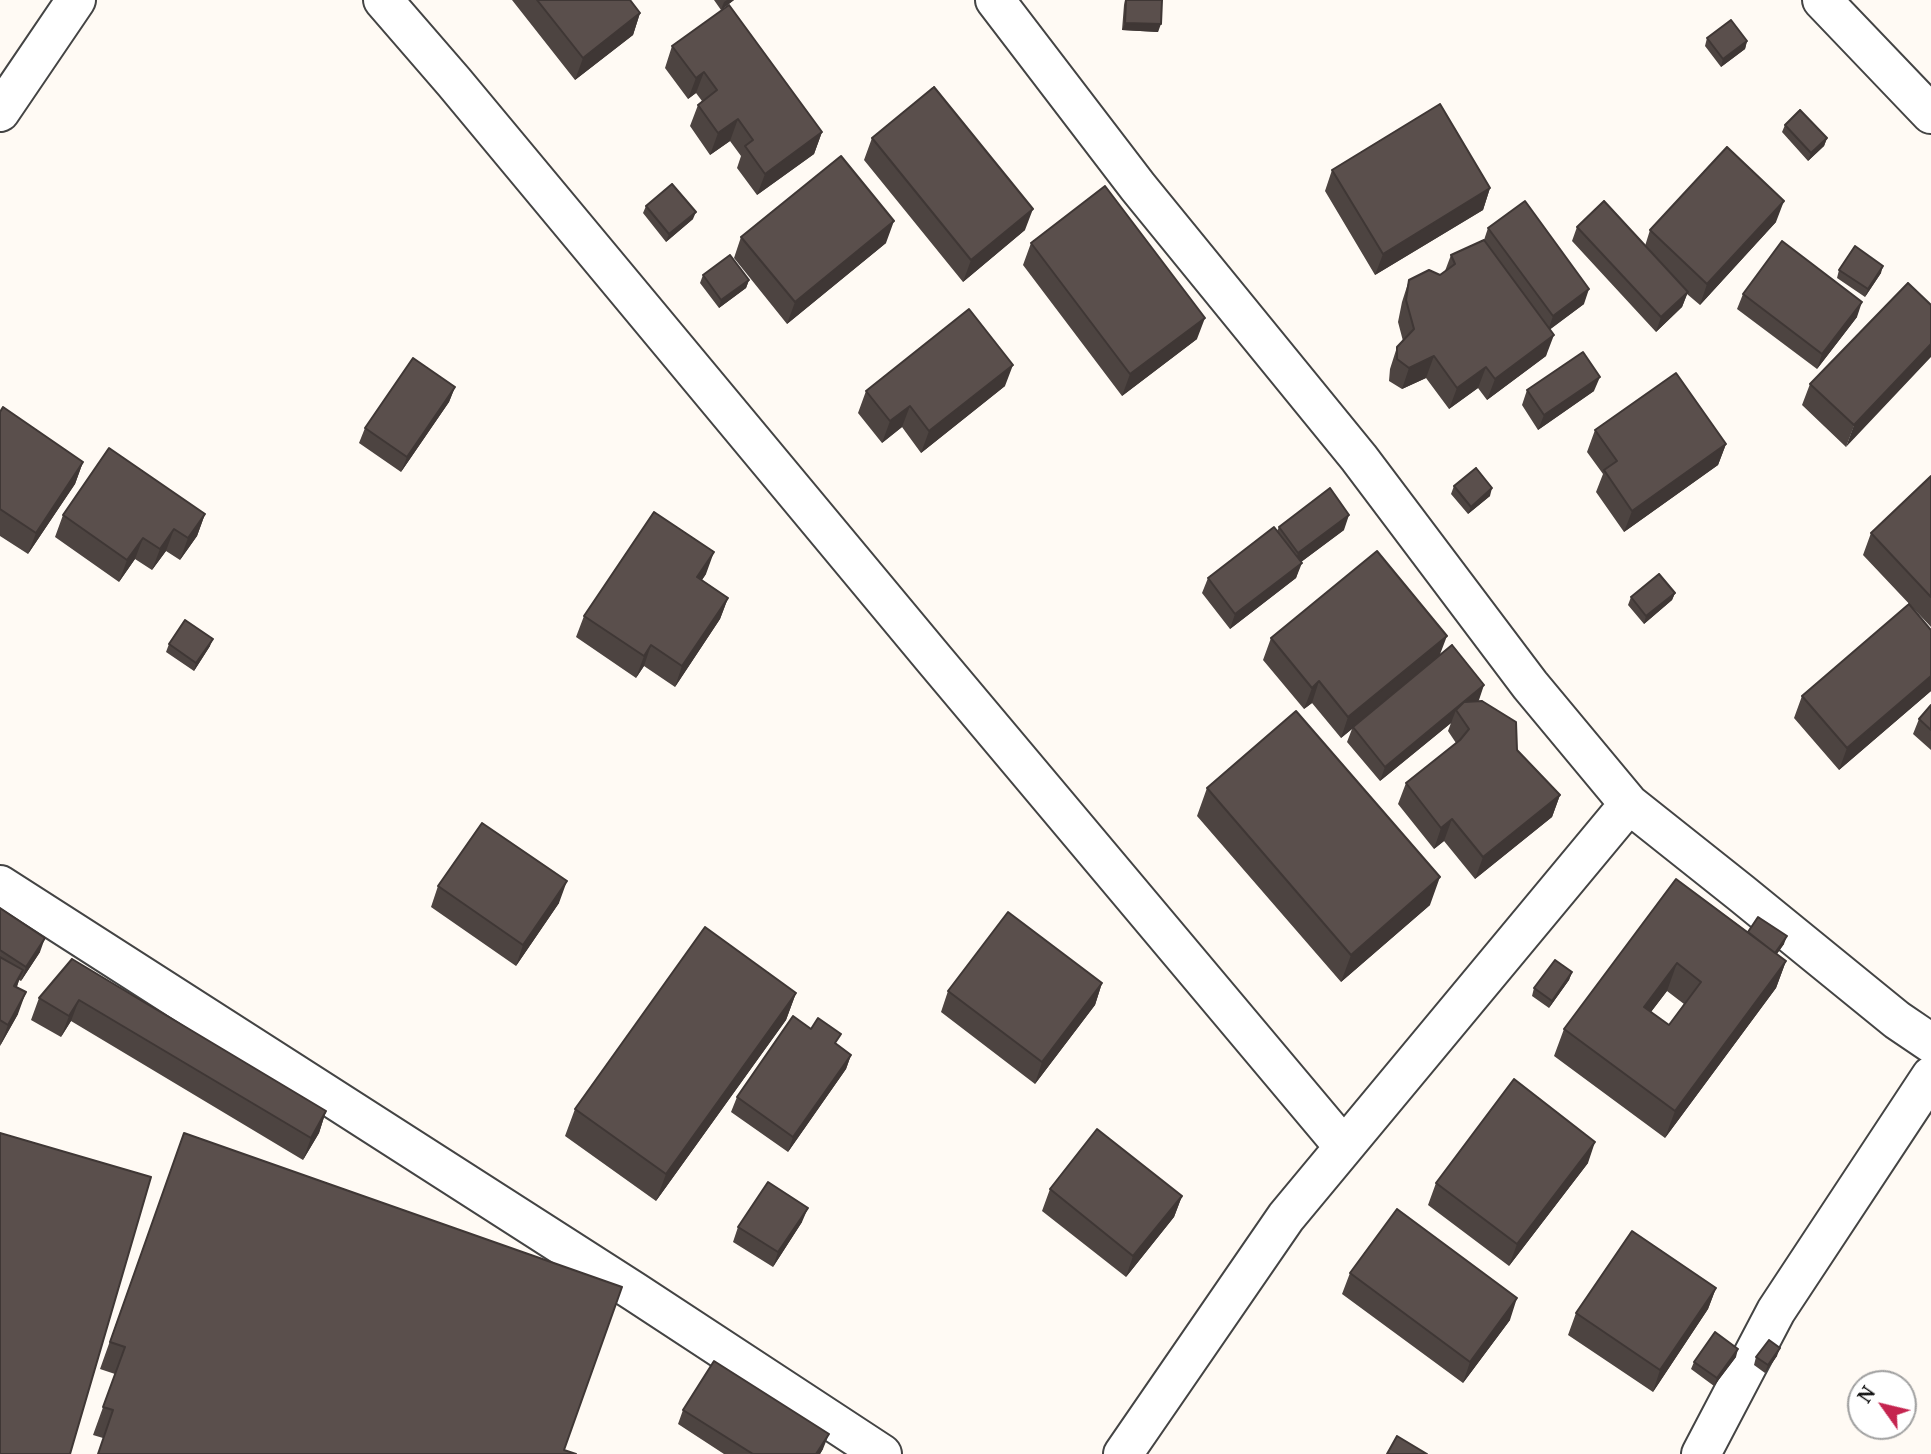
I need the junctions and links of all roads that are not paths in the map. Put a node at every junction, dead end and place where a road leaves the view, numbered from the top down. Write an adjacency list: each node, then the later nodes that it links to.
1 (76, 0): 5 (street)
2 (383, 0): 11 (street)
3 (995, 0): 7 (street)
4 (1822, 0): 6 (street)
5 (0, 112)
6 (1931, 114)
7 (1629, 804): 9 (street); 11 (street)
8 (0, 885): 12 (street)
9 (1931, 1044)
10 (1931, 1076): 14 (street)
11 (1344, 1147): 13 (street)
12 (882, 1454)
13 (1123, 1454)
14 (1701, 1454)

